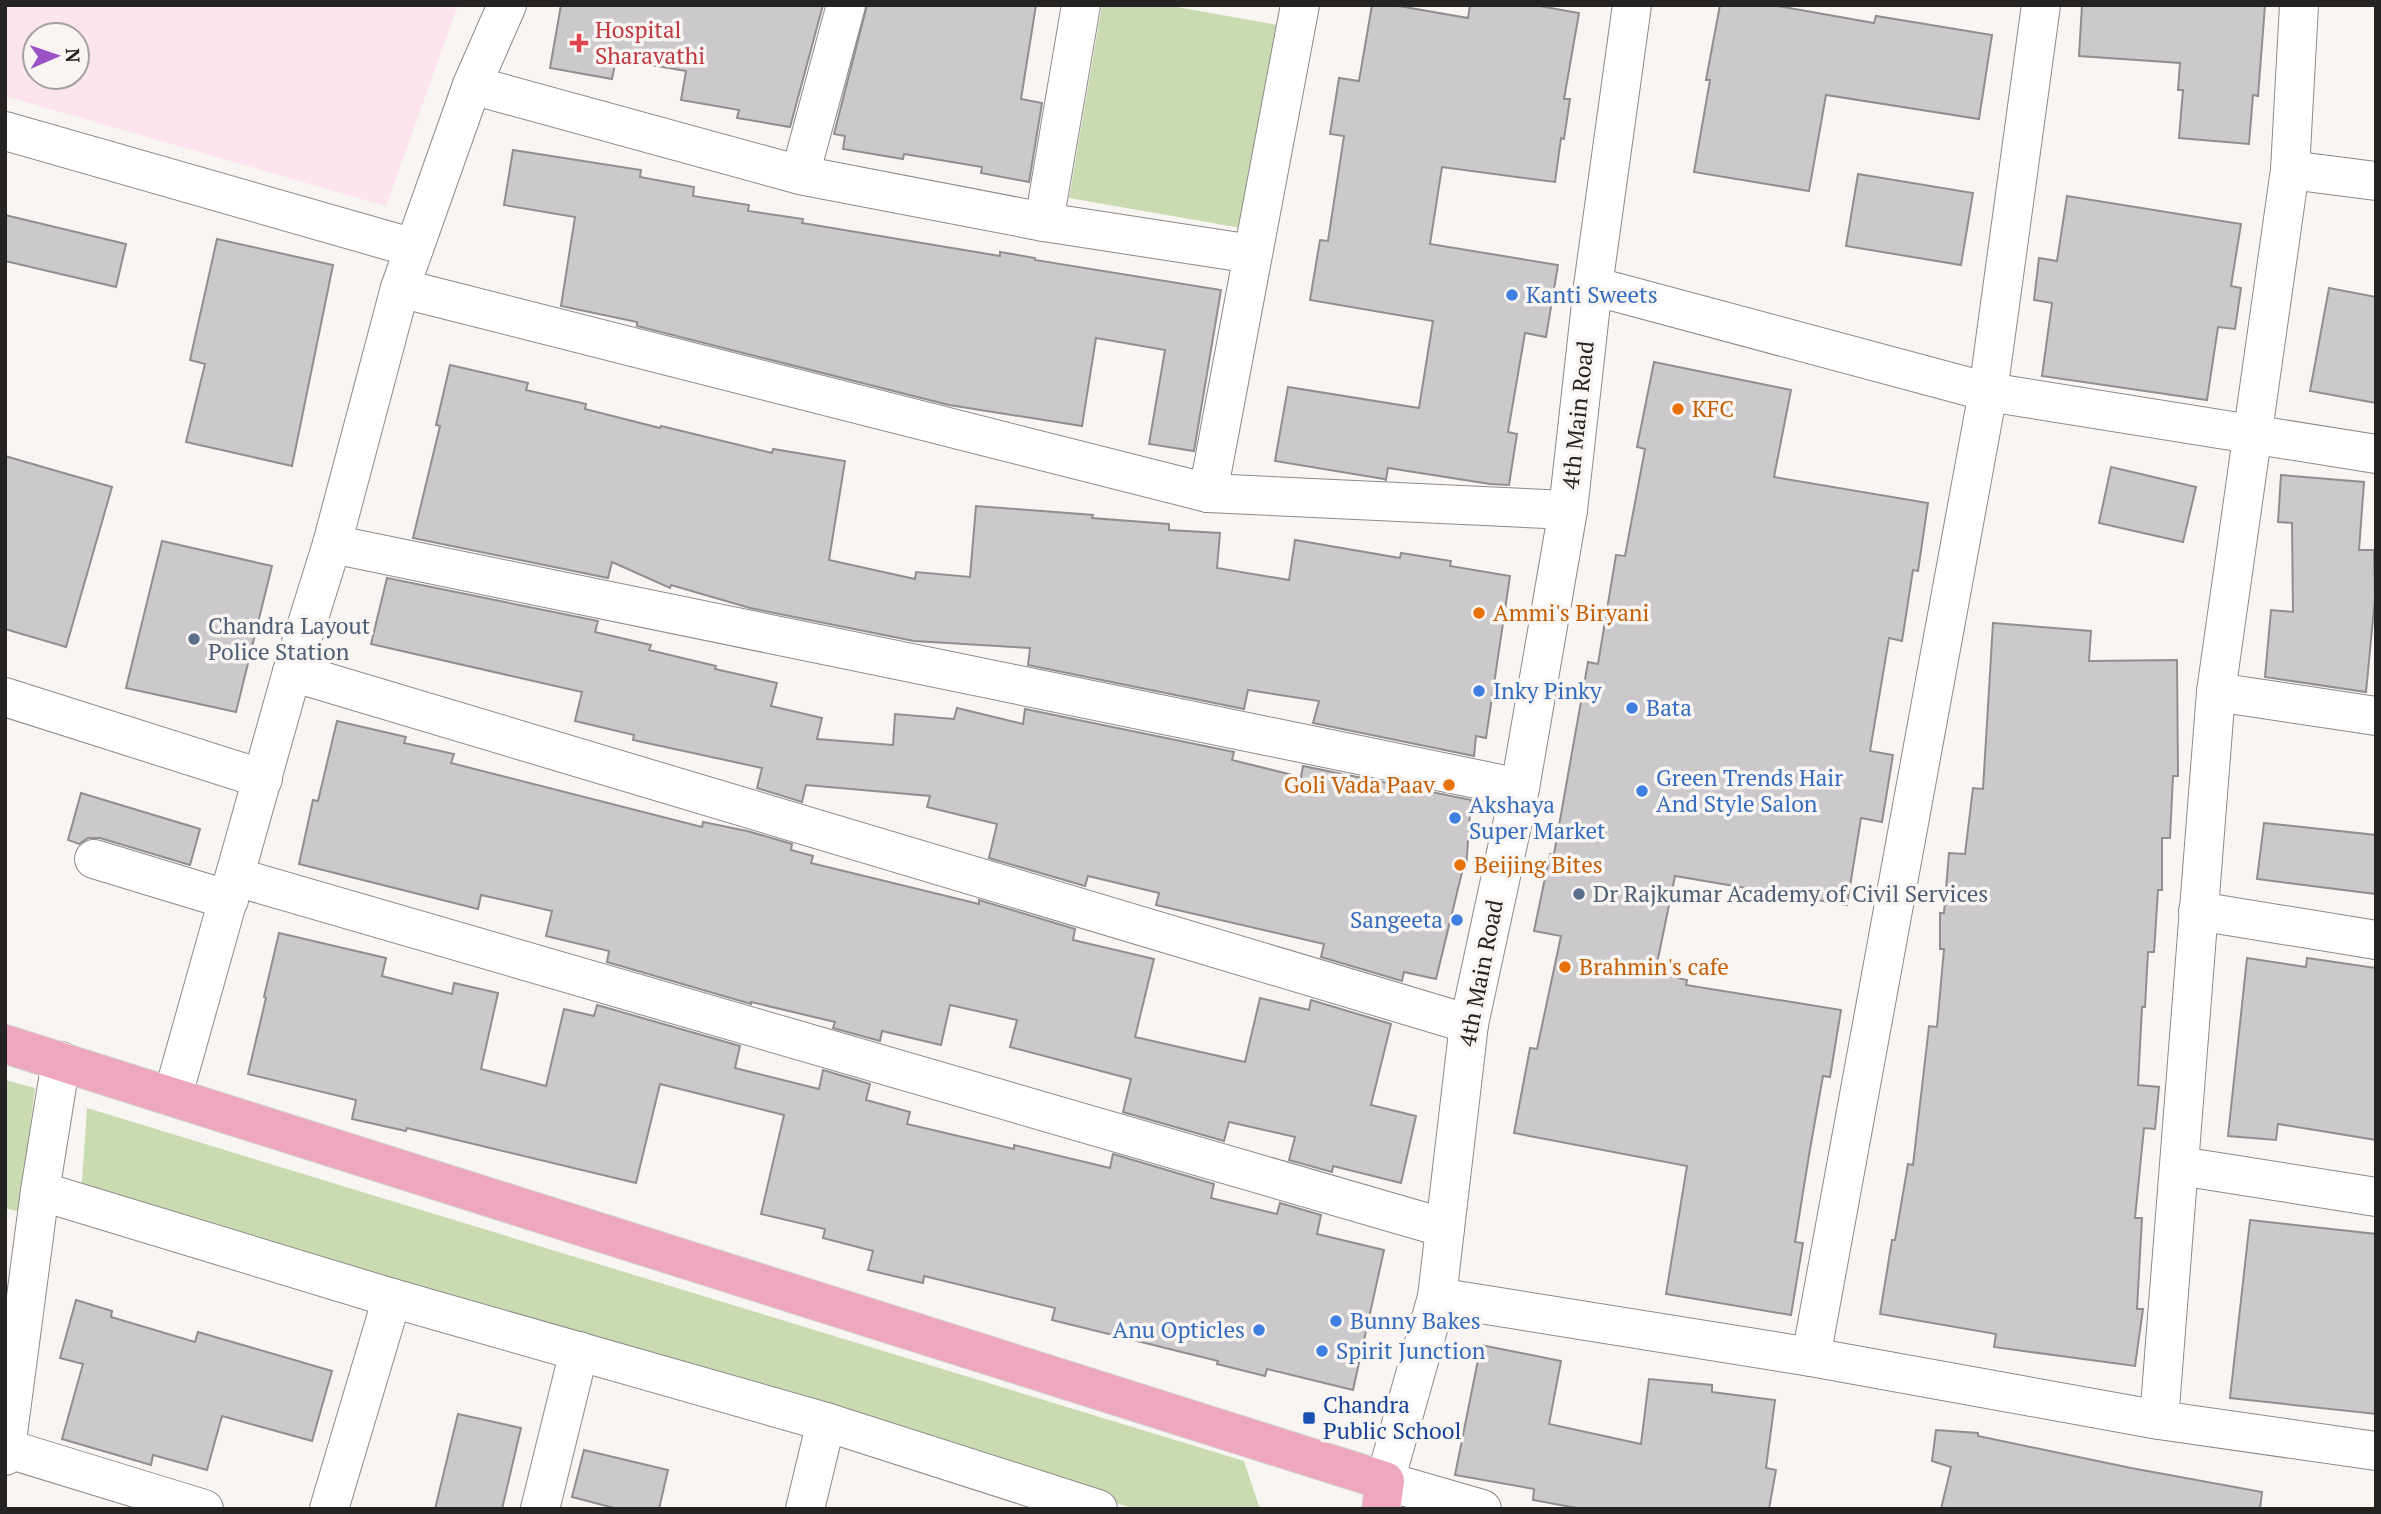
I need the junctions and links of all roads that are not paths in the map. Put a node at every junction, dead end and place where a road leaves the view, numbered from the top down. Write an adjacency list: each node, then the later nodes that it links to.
1 (507, 5): 8 (street)
2 (846, 5): 11 (street)
3 (1081, 5): 13 (street)
4 (1299, 5): 15 (street)
5 (1632, 5): 16 (street, 4th Main Road)
6 (2041, 5): 18 (street)
7 (2299, 5): 10 (street)
8 (472, 85): 11 (street); 14 (street)
9 (5, 131): 14 (street)
10 (2290, 170): 12 (street); 19 (street)
11 (800, 175): 13 (street)
12 (2376, 181)
13 (1044, 222): 15 (street)
14 (414, 248): 17 (street)
15 (1252, 254): 21 (street)
16 (1592, 286): 18 (street); 22 (street, 4th Main Road)
17 (400, 288): 21 (street); 23 (street)
18 (1987, 392): 19 (street); 45 (street)
19 (2252, 436): 20 (street); 25 (street)
20 (2376, 454)
21 (1208, 493): 22 (street)
22 (1568, 510): 29 (street, 4th Main Road)
23 (332, 544): 24 (street); 29 (street)
24 (292, 672): 28 (street); 34 (street)
25 (2216, 692): 27 (street); 32 (street)
26 (5, 697): 28 (street)
27 (2376, 716)
28 (263, 779): 31 (street)
29 (1520, 788): 34 (street, 4th Main Road)
30 (94, 859): 31 (street)
31 (232, 889): 37 (street); 41 (street)
32 (2198, 911): 33 (street); 38 (street)
33 (2376, 940)
34 (1469, 1024): 41 (street, 4th Main Road)
35 (5, 1044): 36 (main road)
36 (61, 1061): 37 (main road); 39 (street)
37 (173, 1095): 50 (main road)
38 (2180, 1166): 40 (street); 46 (street)
39 (40, 1191): 43 (street); 48 (street)
40 (2376, 1197)
41 (1445, 1228): 42 (street, 4th Main Road)
42 (1437, 1297): 45 (street); 50 (street, 4th Main Road)
43 (392, 1298): 44 (street); 53 (street)
44 (579, 1351): 47 (street); 54 (street)
45 (1811, 1357): 46 (street)
46 (2159, 1420): 49 (street)
47 (826, 1422): 51 (street); 55 (street)
48 (6, 1451): 52 (street)
49 (2376, 1451)
50 (1383, 1495): 57 (street)
51 (1061, 1504): 56 (street)
52 (204, 1509)
53 (329, 1509)
54 (540, 1509)
55 (805, 1509)
56 (1098, 1509)
57 (1482, 1509)

